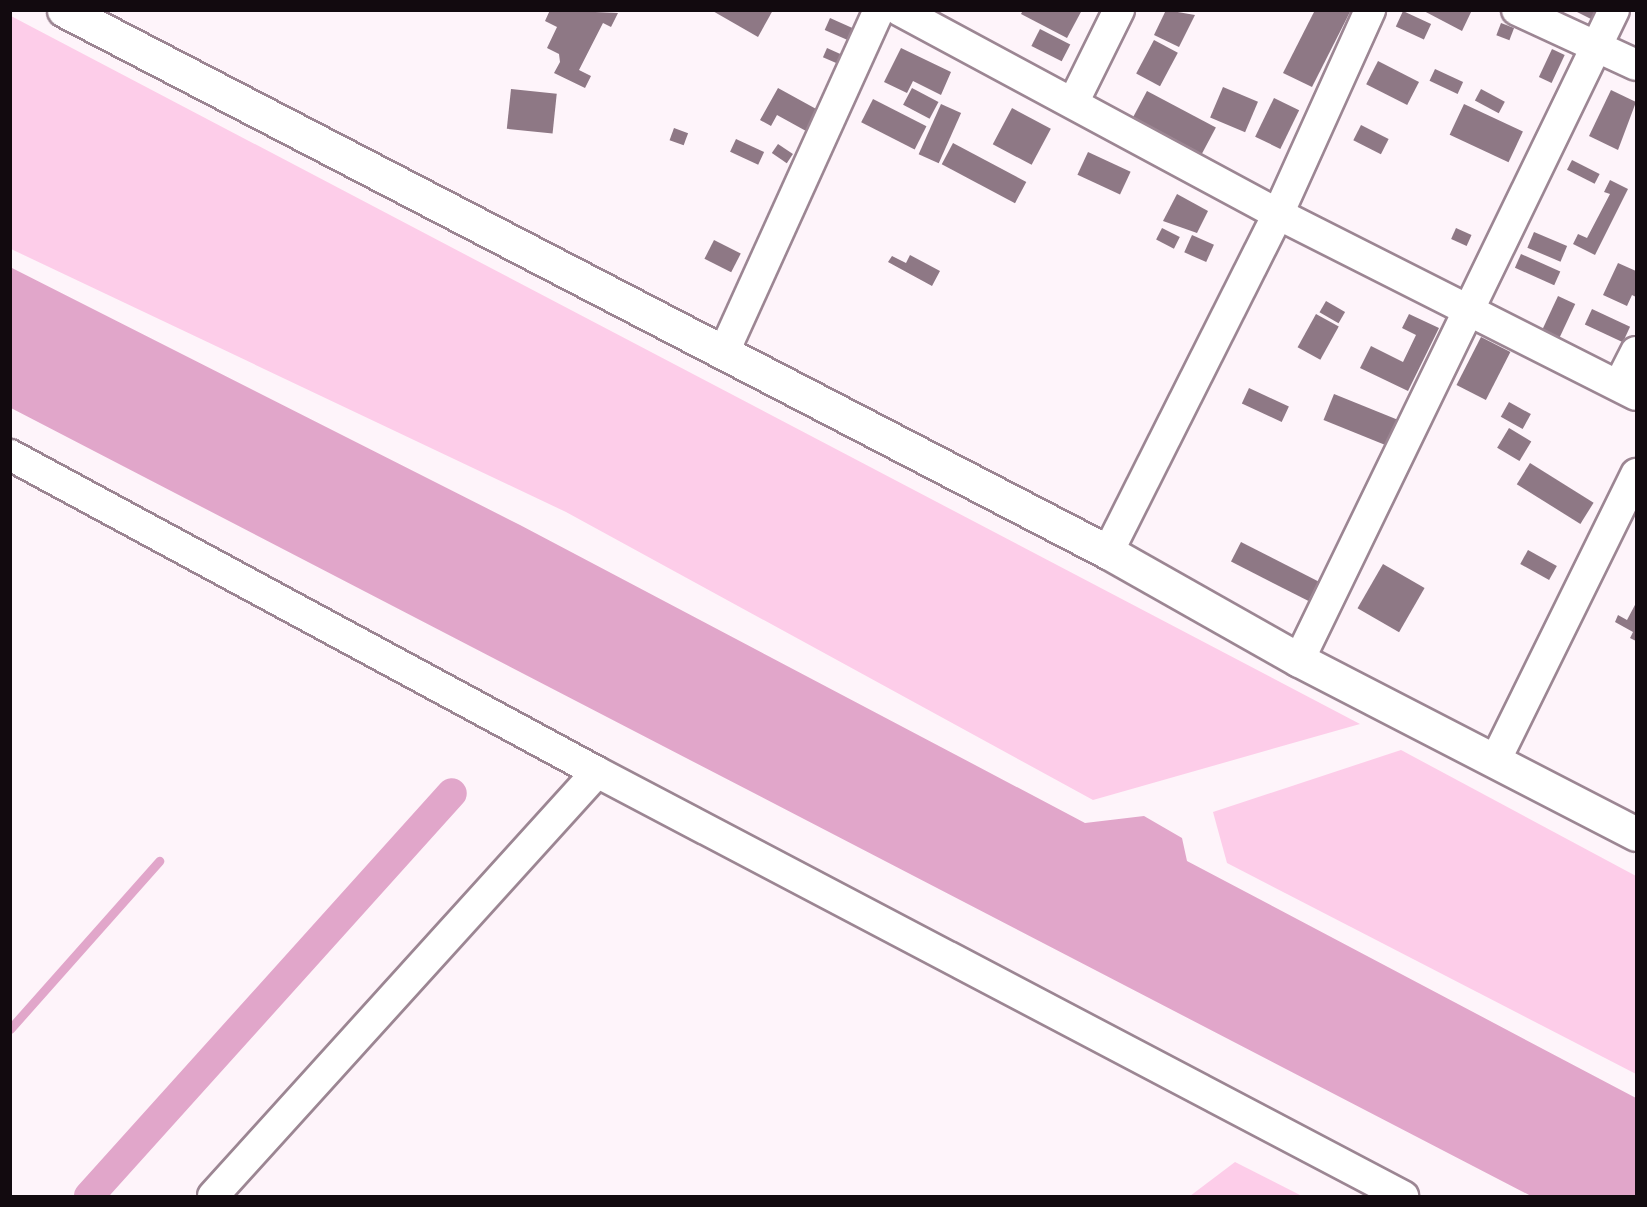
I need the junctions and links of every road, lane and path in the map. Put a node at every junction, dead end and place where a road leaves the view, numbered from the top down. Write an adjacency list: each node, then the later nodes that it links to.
1 (64, 10): 14 (main road)
2 (879, 10): 14 (street)
3 (899, 10): 10 (street)
4 (1119, 10): 10 (street)
5 (1370, 10): 11 (street)
6 (1517, 10): 8 (street)
7 (1614, 10): 8 (street)
8 (1594, 50): 9 (street); 12 (street)
9 (1636, 65)
10 (1073, 103): 11 (street)
11 (1278, 214): 12 (street); 18 (street)
12 (1473, 310): 15 (street); 19 (street)
13 (1636, 352): 15 (street)
14 (723, 354): 18 (main road)
15 (1628, 390)
16 (10, 455): 21 (street)
17 (1636, 474): 20 (street)
18 (1108, 552): 19 (main road)
19 (1299, 660): 20 (main road)
20 (1495, 761): 22 (main road)
21 (597, 772): 23 (street); 24 (street)
22 (1636, 834)
23 (213, 1197)
24 (1403, 1197)

